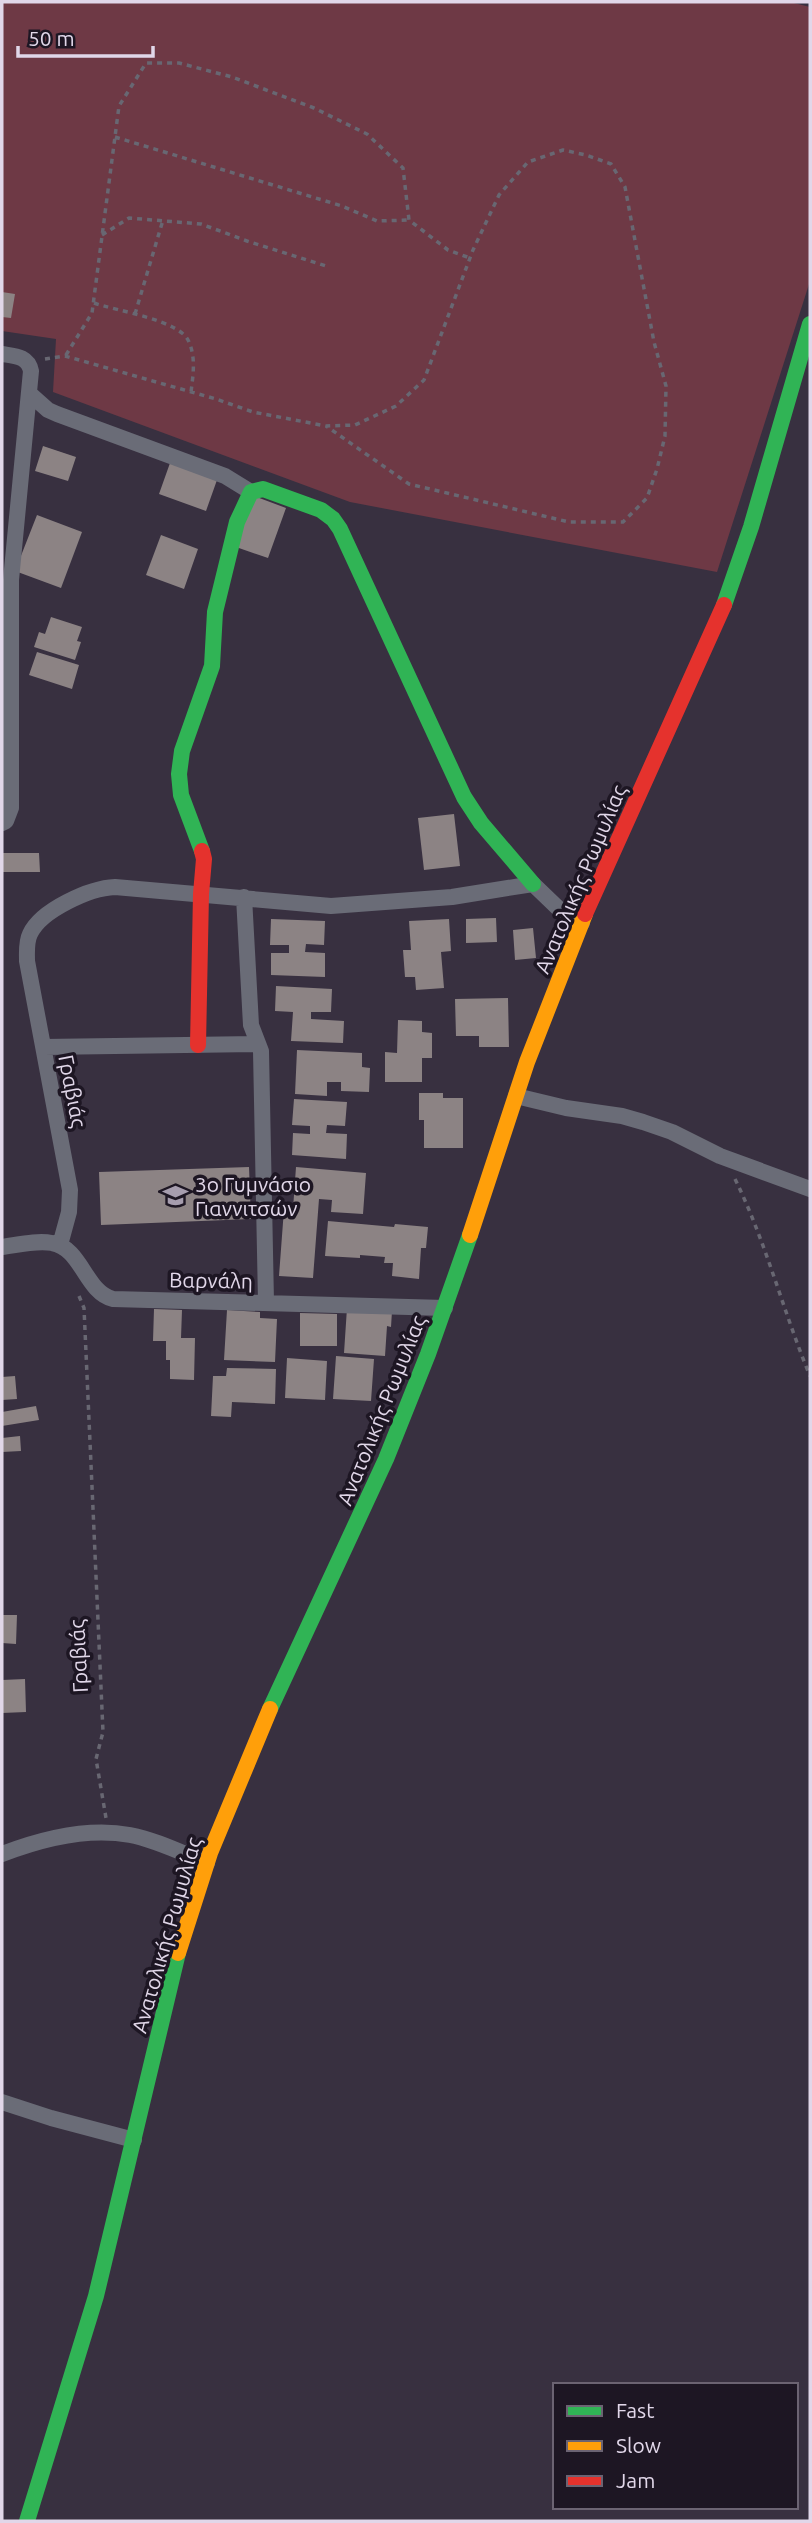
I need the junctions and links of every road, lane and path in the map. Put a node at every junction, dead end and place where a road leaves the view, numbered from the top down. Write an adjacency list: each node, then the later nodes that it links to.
1 (115, 137): 3 (path); 3 (path); 4 (path)
2 (163, 220): 4 (path); 6 (path); 8 (path)
3 (409, 220): 5 (path)
4 (102, 235): 7 (path)
5 (470, 258): 15 (path); 15 (path)
6 (326, 266)
7 (93, 303): 8 (path); 11 (path)
8 (135, 314): 13 (path)
9 (810, 324): 21 (street, Ανατολικής Ρωμυλίας)
10 (2, 354): 12 (street)
11 (65, 356): 12 (path); 13 (path)
12 (28, 362): 14 (street)
13 (191, 392): 15 (path)
14 (30, 394): 16 (street); 17 (street)
15 (326, 426)
16 (251, 492): 18 (street); 19 (street)
17 (4, 822)
18 (533, 884): 20 (street, Γραβιάς); 21 (street)
19 (201, 894): 20 (street, Γραβιάς); 23 (street); 24 (street, Γραβιάς)
20 (244, 897): 22 (street)
21 (582, 923): 25 (street, Ανατολικής Ρωμυλίας)
22 (258, 1044): 23 (street); 31 (street)
23 (198, 1045): 24 (street)
24 (44, 1047): 28 (street, Γραβιάς)
25 (516, 1096): 26 (street); 32 (street, Ανατολικής Ρωμυλίας)
26 (720, 1156): 27 (street); 33 (path)
27 (810, 1189)
28 (60, 1245): 29 (street); 31 (street, Βαρνάλη)
29 (2, 1247)
30 (79, 1295): 34 (path, Γραβιάς)
31 (266, 1302): 32 (street, Βαρνάλη)
32 (445, 1308): 36 (street, Ανατολικής Ρωμυλίας)
33 (810, 1376)
34 (109, 1833): 35 (street); 36 (street)
35 (2, 1854)
36 (207, 1863): 38 (street, Ανατολικής Ρωμυλίας)
37 (2, 2102): 38 (street)
38 (134, 2140): 39 (street, Ανατολικής Ρωμυλίας)
39 (27, 2521)

